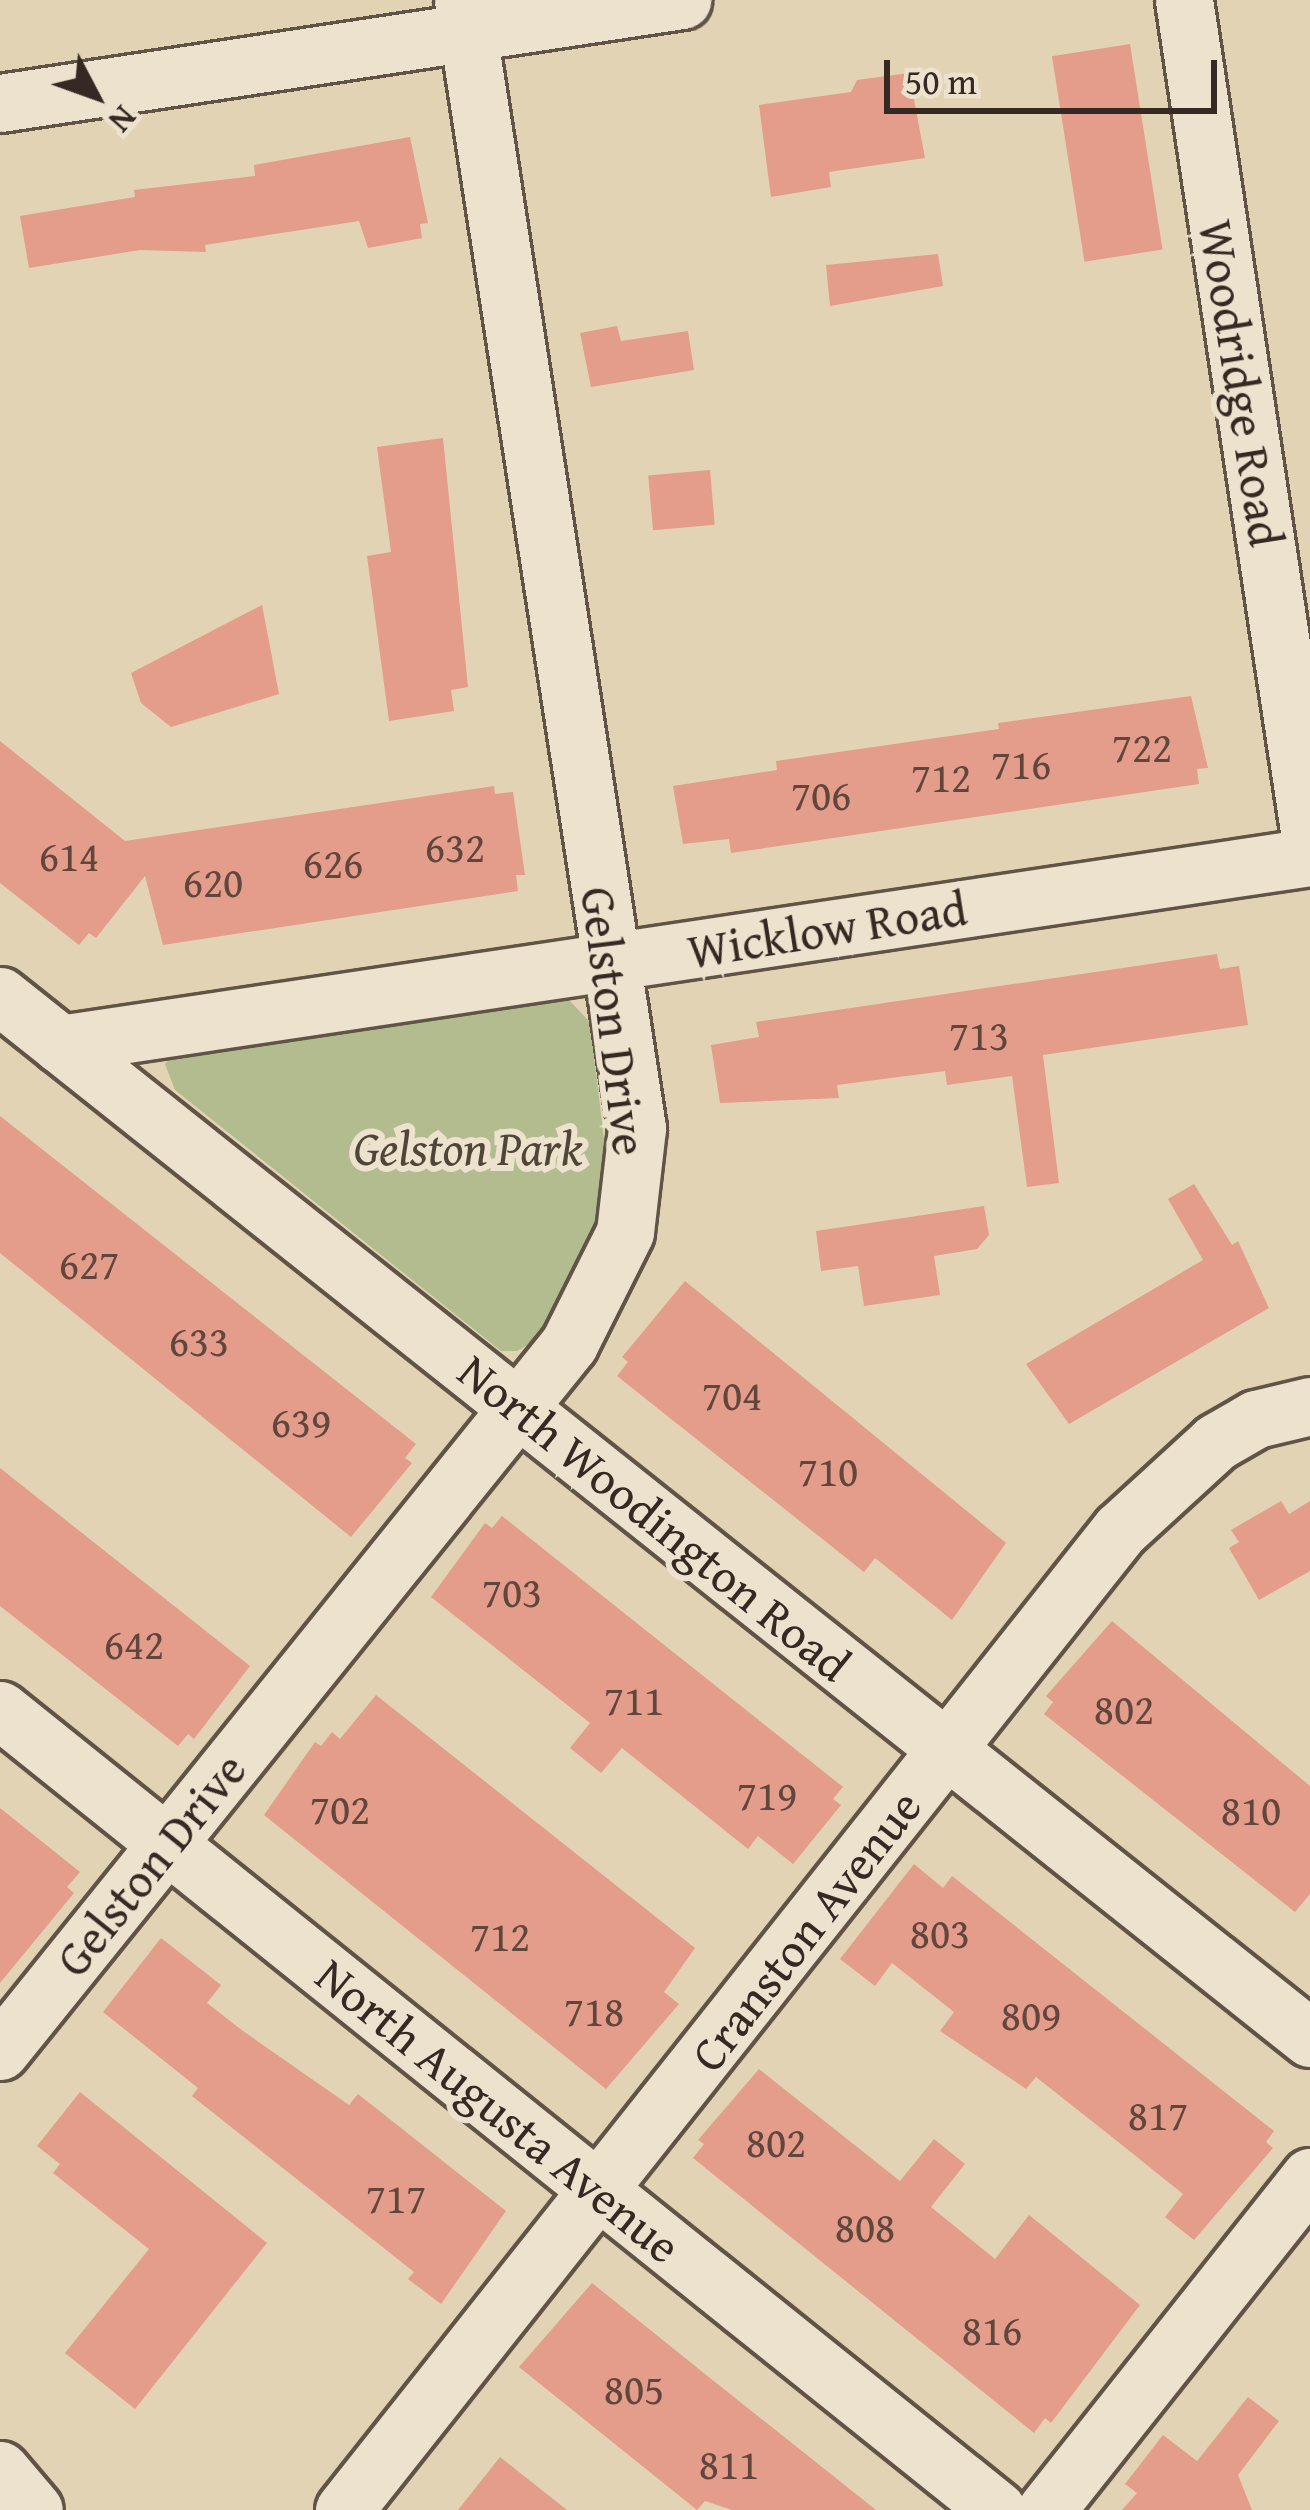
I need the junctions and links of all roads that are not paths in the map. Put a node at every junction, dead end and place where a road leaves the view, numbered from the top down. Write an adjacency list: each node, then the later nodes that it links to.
1 (682, 0): 3 (street)
2 (1184, 0): 5 (street, Woodridge Road)
3 (466, 15): 4 (street); 7 (street, Gelston Drive)
4 (0, 103)
5 (1310, 837)
6 (1310, 856): 7 (street, Wicklow Road)
7 (611, 961): 9 (street, Wicklow Road); 10 (street, Gelston Drive)
8 (0, 996): 9 (street, North Woodington Road)
9 (60, 1044): 10 (street, North Woodington Road)
10 (516, 1406): 13 (street, North Woodington Road); 14 (street, Gelston Drive)
11 (1310, 1406): 13 (street, Cranston Avenue)
12 (0, 1710): 14 (street, North Augusta Avenue)
13 (947, 1750): 15 (street, North Woodington Road); 18 (street, Cranston Avenue)
14 (166, 1843): 16 (street, Gelston Drive); 18 (street, North Augusta Avenue)
15 (1310, 2038)
16 (0, 2051)
17 (1310, 2177): 23 (street)
18 (598, 2189): 21 (street, Cranston Avenue); 22 (street, North Augusta Avenue)
19 (0, 2470): 20 (street)
20 (34, 2510)
21 (344, 2510)
22 (997, 2510)
23 (1046, 2510)

